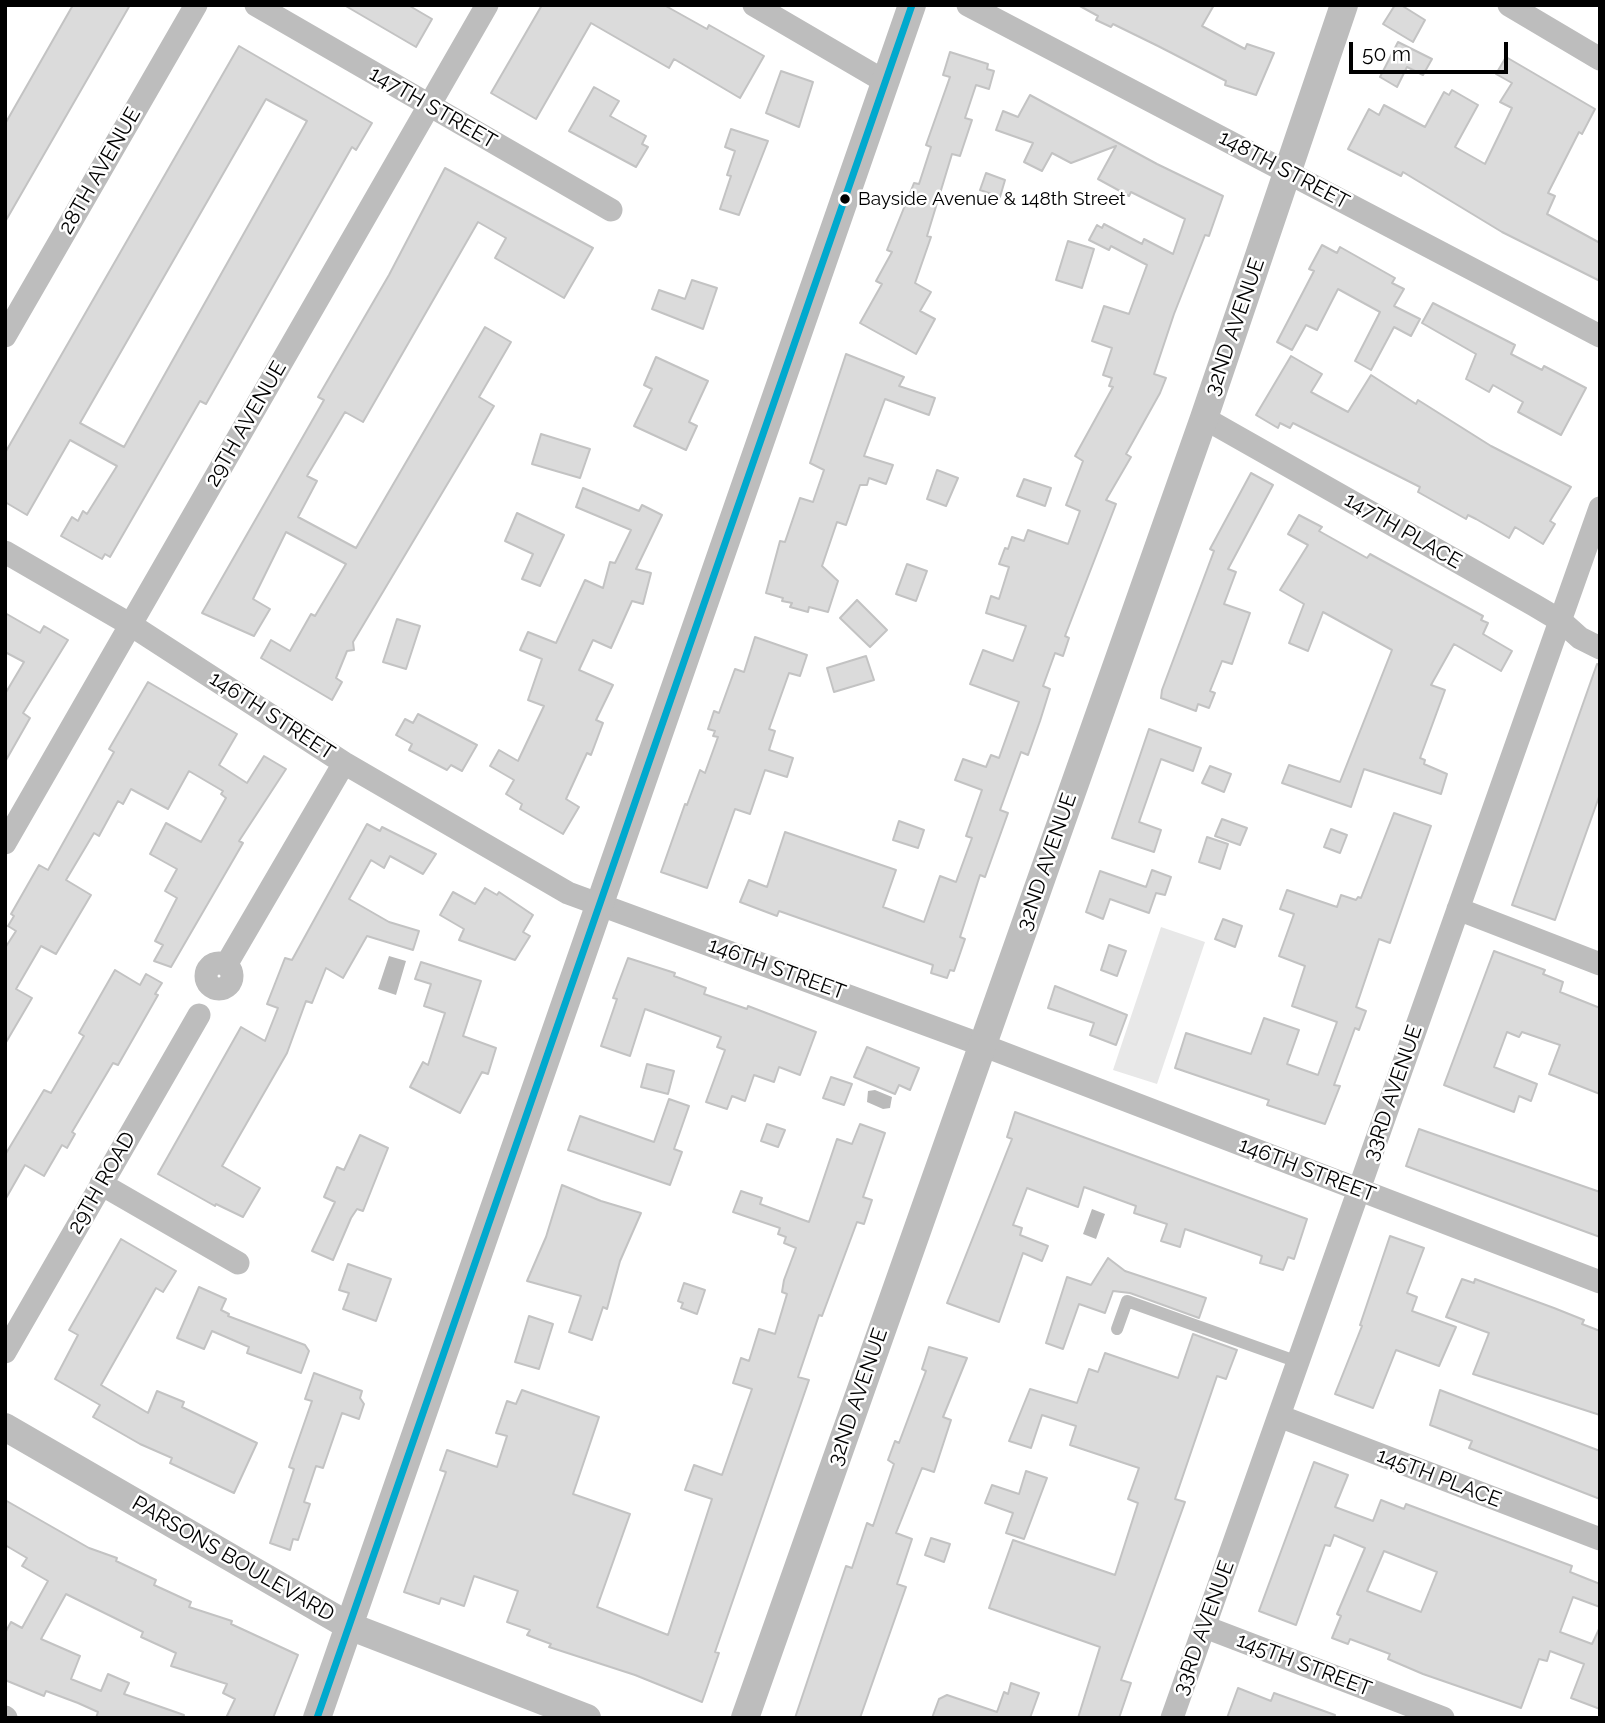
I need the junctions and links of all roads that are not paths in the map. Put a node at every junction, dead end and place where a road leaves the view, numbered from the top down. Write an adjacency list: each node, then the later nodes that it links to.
1 (196, 5): 15 (street, 28TH AVENUE)
2 (256, 5): 11 (street, 147TH STREET)
3 (487, 5): 11 (street, 29TH AVENUE)
4 (754, 5): 10 (street)
5 (912, 5): 10 (street)
6 (968, 5): 12 (street, 148TH STREET)
7 (1344, 5): 12 (street, 32ND AVENUE)
8 (1509, 5): 9 (street)
9 (1600, 59)
10 (884, 81): 24 (street)
11 (430, 105): 13 (street, 147TH STREET); 20 (street, 29TH AVENUE)
12 (1288, 172): 14 (street, 148TH STREET); 16 (street, 32ND AVENUE)
13 (611, 210)
14 (1600, 335)
15 (5, 336)
16 (1204, 418): 19 (street, 147TH PLACE); 29 (street, 32ND AVENUE)
17 (1600, 508): 19 (street, 33RD AVENUE)
18 (5, 552): 20 (street, 146TH STREET)
19 (1561, 621): 21 (street, 147TH PLACE); 25 (street, 33RD AVENUE)
20 (131, 625): 22 (street, 146TH STREET); 23 (street, 29TH AVENUE)
21 (1600, 648)
22 (344, 763): 24 (street, 146TH STREET); 27 (street)
23 (5, 843)
24 (598, 904): 29 (street, 146TH STREET); 40 (street)
25 (1458, 909): 26 (street); 31 (street, 33RD AVENUE)
26 (1600, 964)
27 (226, 965)
28 (199, 1015): 30 (street, 29TH ROAD)
29 (982, 1045): 31 (street, 146TH STREET); 44 (street, 32ND AVENUE)
30 (102, 1184): 32 (street); 35 (street, 29TH ROAD)
31 (1359, 1190): 33 (street, 146TH STREET); 36 (street, 33RD AVENUE)
32 (238, 1263)
33 (1600, 1282)
34 (1117, 1329): 36 (lane)
35 (5, 1352)
36 (1298, 1363): 37 (street, 33RD AVENUE)
37 (1279, 1416): 39 (street, 145TH PLACE); 41 (street, 33RD AVENUE)
38 (5, 1427): 40 (street, PARSONS BOULEVARD)
39 (1600, 1539)
40 (349, 1626): 42 (street); 43 (street, PARSONS BOULEVARD)
41 (1205, 1627): 45 (street, 33RD AVENUE); 46 (street, 145TH STREET)
42 (317, 1718)
43 (587, 1718)
44 (745, 1718)
45 (1172, 1718)
46 (1443, 1718)

